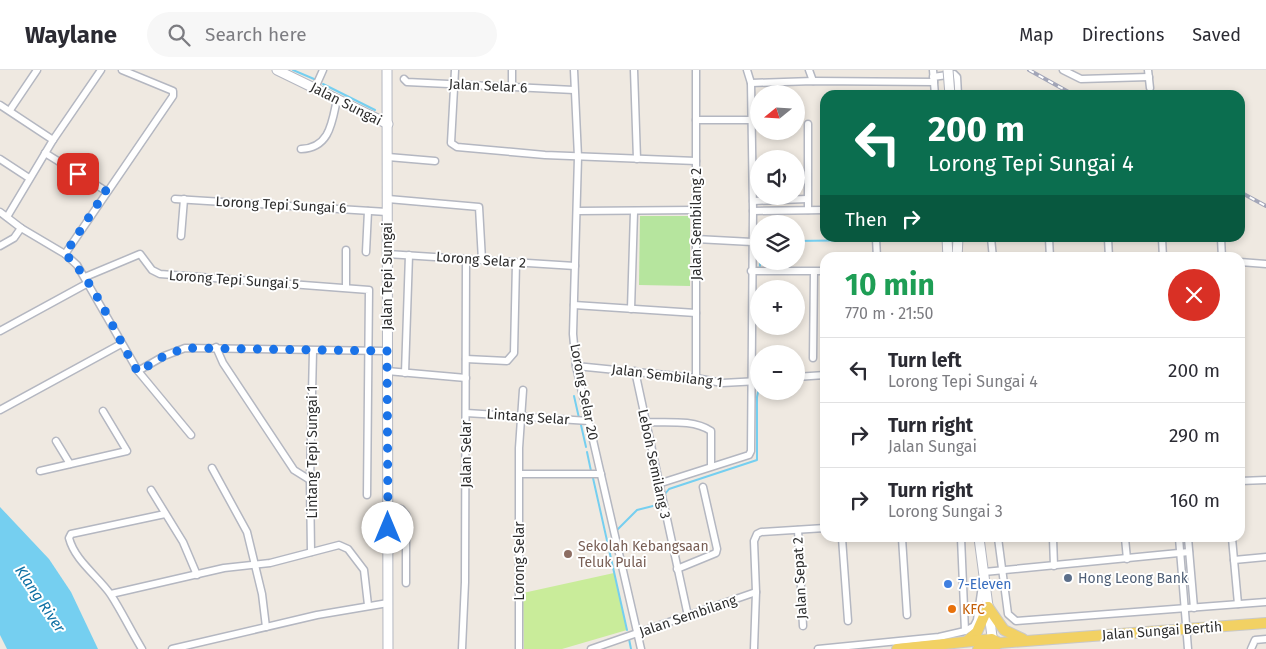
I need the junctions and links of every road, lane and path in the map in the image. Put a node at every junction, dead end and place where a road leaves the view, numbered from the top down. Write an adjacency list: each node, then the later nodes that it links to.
1 (37, 70): 32 (street)
2 (101, 70): 37 (street)
3 (122, 70): 47 (street)
4 (277, 70): 24 (main road, Jalan Sungai)
5 (323, 70): 24 (street)
6 (387, 70): 35 (main road, Jalan Tepi Sungai)
7 (455, 70): 21 (street)
8 (512, 70): 23 (street)
9 (574, 70): 26 (street, Lorong Selar 20)
10 (634, 70): 43 (street)
11 (696, 70): 33 (street, Jalan Sembilang 2)
12 (747, 70): 22 (street)
13 (810, 70): 20 (street)
14 (948, 70): 28 (main road, bridge)
15 (1063, 70): 18 (street)
16 (1148, 70): 18 (street)
17 (933, 76): 20 (street); 27 (street); 29 (street)
18 (1149, 78): 25 (street)
19 (404, 79): 21 (street, Jalan Selar 6)
20 (813, 81): 22 (street)
21 (454, 84): 23 (street, Jalan Selar 6); 41 (street)
22 (751, 84)
23 (512, 87): 26 (street, Jalan Selar 6)
24 (316, 88): 30 (main road, Jalan Sungai)
25 (1150, 88)
26 (574, 90): 41 (street, Lorong Selar 20)
27 (934, 90)
28 (950, 90)
29 (958, 90)
30 (337, 99): 35 (main road, Jalan Sungai); 38 (street)
31 (0, 105): 32 (street)
32 (10, 110): 37 (street)
33 (696, 120): 34 (street); 45 (street, Jalan Sembilang 2)
34 (750, 120)
35 (388, 124): 40 (main road, Jalan Tepi Sungai)
36 (808, 124): 50 (street)
37 (54, 140): 39 (street)
38 (301, 149)
39 (45, 153): 46 (street); 47 (street)
40 (388, 157): 44 (street); 49 (main road, Jalan Tepi Sungai)
41 (578, 157): 43 (street); 57 (street, Lorong Selar 20)
42 (0, 159): 46 (street)
43 (636, 159): 45 (street)
44 (435, 161)
45 (696, 161): 53 (street, Jalan Sembilang 2)
46 (29, 178): 63 (street)
47 (106, 191): 71 (street)
48 (175, 199): 51 (street, Lorong Tepi Sungai 6)
49 (388, 199): 60 (main road, Jalan Tepi Sungai); 75 (street)
50 (807, 199): 54 (street)
51 (184, 200): 56 (street, Lorong Tepi Sungai 6); 65 (street)
52 (753, 205): 58 (street)
53 (696, 210): 61 (street); 66 (street, Jalan Sembilang 2)
54 (808, 210): 55 (street); 58 (street)
55 (820, 210)
56 (368, 211): 60 (street, Lorong Tepi Sungai 6); 70 (street)
57 (578, 211): 61 (street); 79 (street, Lorong Selar 20)
58 (753, 211): 62 (street)
59 (0, 212): 63 (street)
60 (387, 212): 72 (main road, Jalan Tepi Sungai)
61 (634, 212): 87 (street)
62 (753, 215)
63 (7, 217): 64 (street)
64 (21, 228): 68 (street); 71 (street)
65 (181, 236)
66 (696, 239): 67 (street); 88 (street, Jalan Sembilang 2)
67 (750, 242)
68 (0, 246)
69 (346, 250): 84 (street)
70 (366, 252)
71 (65, 254): 83 (street)
72 (387, 254): 73 (street, Lorong Selar 2); 94 (main road, Jalan Tepi Sungai)
73 (409, 255): 74 (street, Lorong Selar 2); 102 (street)
74 (466, 259): 75 (street, Lorong Selar 2); 97 (street, Jalan Selar)
75 (482, 260): 76 (street, Lorong Selar 2)
76 (516, 262): 79 (street, Lorong Selar 2); 97 (street)
77 (1245, 262): 78 (street)
78 (1266, 264)
79 (575, 266): 86 (street, Lorong Selar 20)
80 (751, 271): 82 (street); 91 (street)
81 (820, 271): 82 (street)
82 (814, 272): 96 (street)
83 (87, 280): 84 (street, Lorong Tepi Sungai 5); 89 (street); 90 (street)
84 (346, 287): 85 (street, Lorong Tepi Sungai 5)
85 (366, 288): 93 (street, Jalan Tepi Sungai)
86 (574, 304): 87 (street); 98 (street, Lorong Selar 20)
87 (631, 308): 88 (street)
88 (696, 313): 106 (street, Jalan Sembilang 2)
89 (0, 331)
90 (121, 344): 100 (street); 110 (street)
91 (751, 345)
92 (216, 347): 95 (street); 100 (street); 124 (street)
93 (368, 351): 94 (street); 95 (street); 130 (street, Jalan Tepi Sungai)
94 (387, 351): 99 (main road, Jalan Tepi Sungai)
95 (312, 352): 124 (street, Lintang Tepi Sungai 1)
96 (813, 358)
97 (466, 359): 105 (street, Jalan Selar)
98 (576, 366): 101 (street, Jalan Sembilang 1); 114 (street, Lorong Selar 20)
99 (387, 371): 102 (street); 131 (main road, Jalan Tepi Sungai)
100 (138, 372): 116 (street)
101 (635, 372): 106 (street, Jalan Sembilang 1); 115 (street, Leboh Semilang 3)
102 (405, 373): 105 (street)
103 (820, 375): 104 (street)
104 (805, 376)
105 (466, 378): 112 (street, Jalan Selar)
106 (696, 378): 107 (street, Jalan Sembilang 1)
107 (750, 382)
108 (522, 390): 113 (street, Lorong Selar)
109 (751, 400): 119 (street)
110 (0, 410)
111 (103, 411): 118 (street)
112 (466, 413): 113 (street, Lintang Selar); 183 (street, Jalan Selar)
113 (520, 417): 114 (street, Lintang Selar); 122 (street, Lorong Selar)
114 (589, 421): 123 (street, Lorong Selar 20)
115 (645, 422): 119 (street); 127 (street, Leboh Semilang 3)
116 (191, 436)
117 (56, 442): 118 (street)
118 (70, 464): 121 (street)
119 (711, 466): 127 (street)
120 (212, 468): 151 (street)
121 (40, 471)
122 (520, 474): 123 (street); 184 (street, Lorong Selar)
123 (601, 474): 174 (street, Lorong Selar 20)
124 (310, 480): 145 (street, Lintang Tepi Sungai 1)
125 (1266, 480): 126 (street)
126 (1245, 481)
127 (658, 484): 153 (street, Leboh Semilang 3)
128 (703, 487): 153 (street)
129 (151, 490): 132 (street)
130 (367, 495)
131 (388, 509): 157 (street); 161 (main road, Jalan Tepi Sungai)
132 (166, 514): 156 (street); 159 (street)
133 (820, 528): 134 (street)
134 (798, 530): 158 (street); 171 (street, Jalan Sepat 2)
135 (842, 542): 169 (street)
136 (902, 542): 167 (street)
137 (962, 542): 175 (street)
138 (980, 542): 155 (main road)
139 (998, 542): 154 (street)
140 (1053, 542): 152 (street)
141 (1125, 542): 149 (street)
142 (1179, 542): 147 (street)
143 (1188, 542): 146 (street)
144 (1232, 542): 150 (street)
145 (312, 552): 151 (street); 163 (street)
146 (1189, 552): 147 (street); 165 (street)
147 (1180, 553): 149 (street); 166 (street)
148 (1266, 557): 150 (street)
149 (1126, 558): 152 (street)
150 (1234, 560): 162 (street)
151 (255, 564): 156 (street); 172 (street)
152 (1054, 566): 154 (street)
153 (677, 569): 168 (street, Leboh Semilang 3)
154 (1002, 571): 155 (street); 166 (street, Jalan Sungai Bertih)
155 (984, 572): 164 (main road); 175 (street)
156 (197, 575): 159 (street)
157 (406, 583)
158 (756, 592): 168 (street, Jalan Sembilang); 187 (street)
159 (111, 594): 180 (street)
160 (1266, 602): 162 (street, Jalan Sungai Bertih)
161 (388, 603): 163 (street); 182 (main road, Jalan Tepi Sungai)
162 (1238, 604): 165 (street, Jalan Sungai Bertih)
163 (368, 605): 172 (street)
164 (988, 607): 175 (main road); 177 (main road); 178 (main road)
165 (1194, 608): 166 (street, Jalan Sungai Bertih)
166 (1184, 609): 173 (street)
167 (907, 614)
168 (688, 616): 174 (street, Jalan Sembilang)
169 (848, 621)
170 (1266, 623): 173 (main road, Jalan Sungai Bertih)
171 (803, 626)
172 (266, 627): 181 (street)
173 (1186, 629): 177 (main road, Jalan Sungai Bertih); 191 (street)
174 (639, 634): 185 (street, Jalan Sembilang); 186 (street, Lorong Selar 20)
175 (966, 636): 178 (main road, Jalan Sungai Bertih); 188 (street); 189 (main road, Jalan Sungai Bertih)
176 (1266, 638): 192 (street)
177 (1029, 641): 179 (main road, Jalan Sungai Bertih)
178 (995, 644): 179 (main road, Jalan Sungai Bertih); 190 (main road, Jalan Sungai Bertih)
179 (1013, 645)
180 (142, 649)
181 (172, 649)
182 (386, 649)
183 (462, 649)
184 (519, 649)
185 (591, 649)
186 (641, 649)
187 (754, 649)
188 (818, 649)
189 (897, 649)
190 (978, 649)
191 (1188, 649)
192 (1251, 649)

